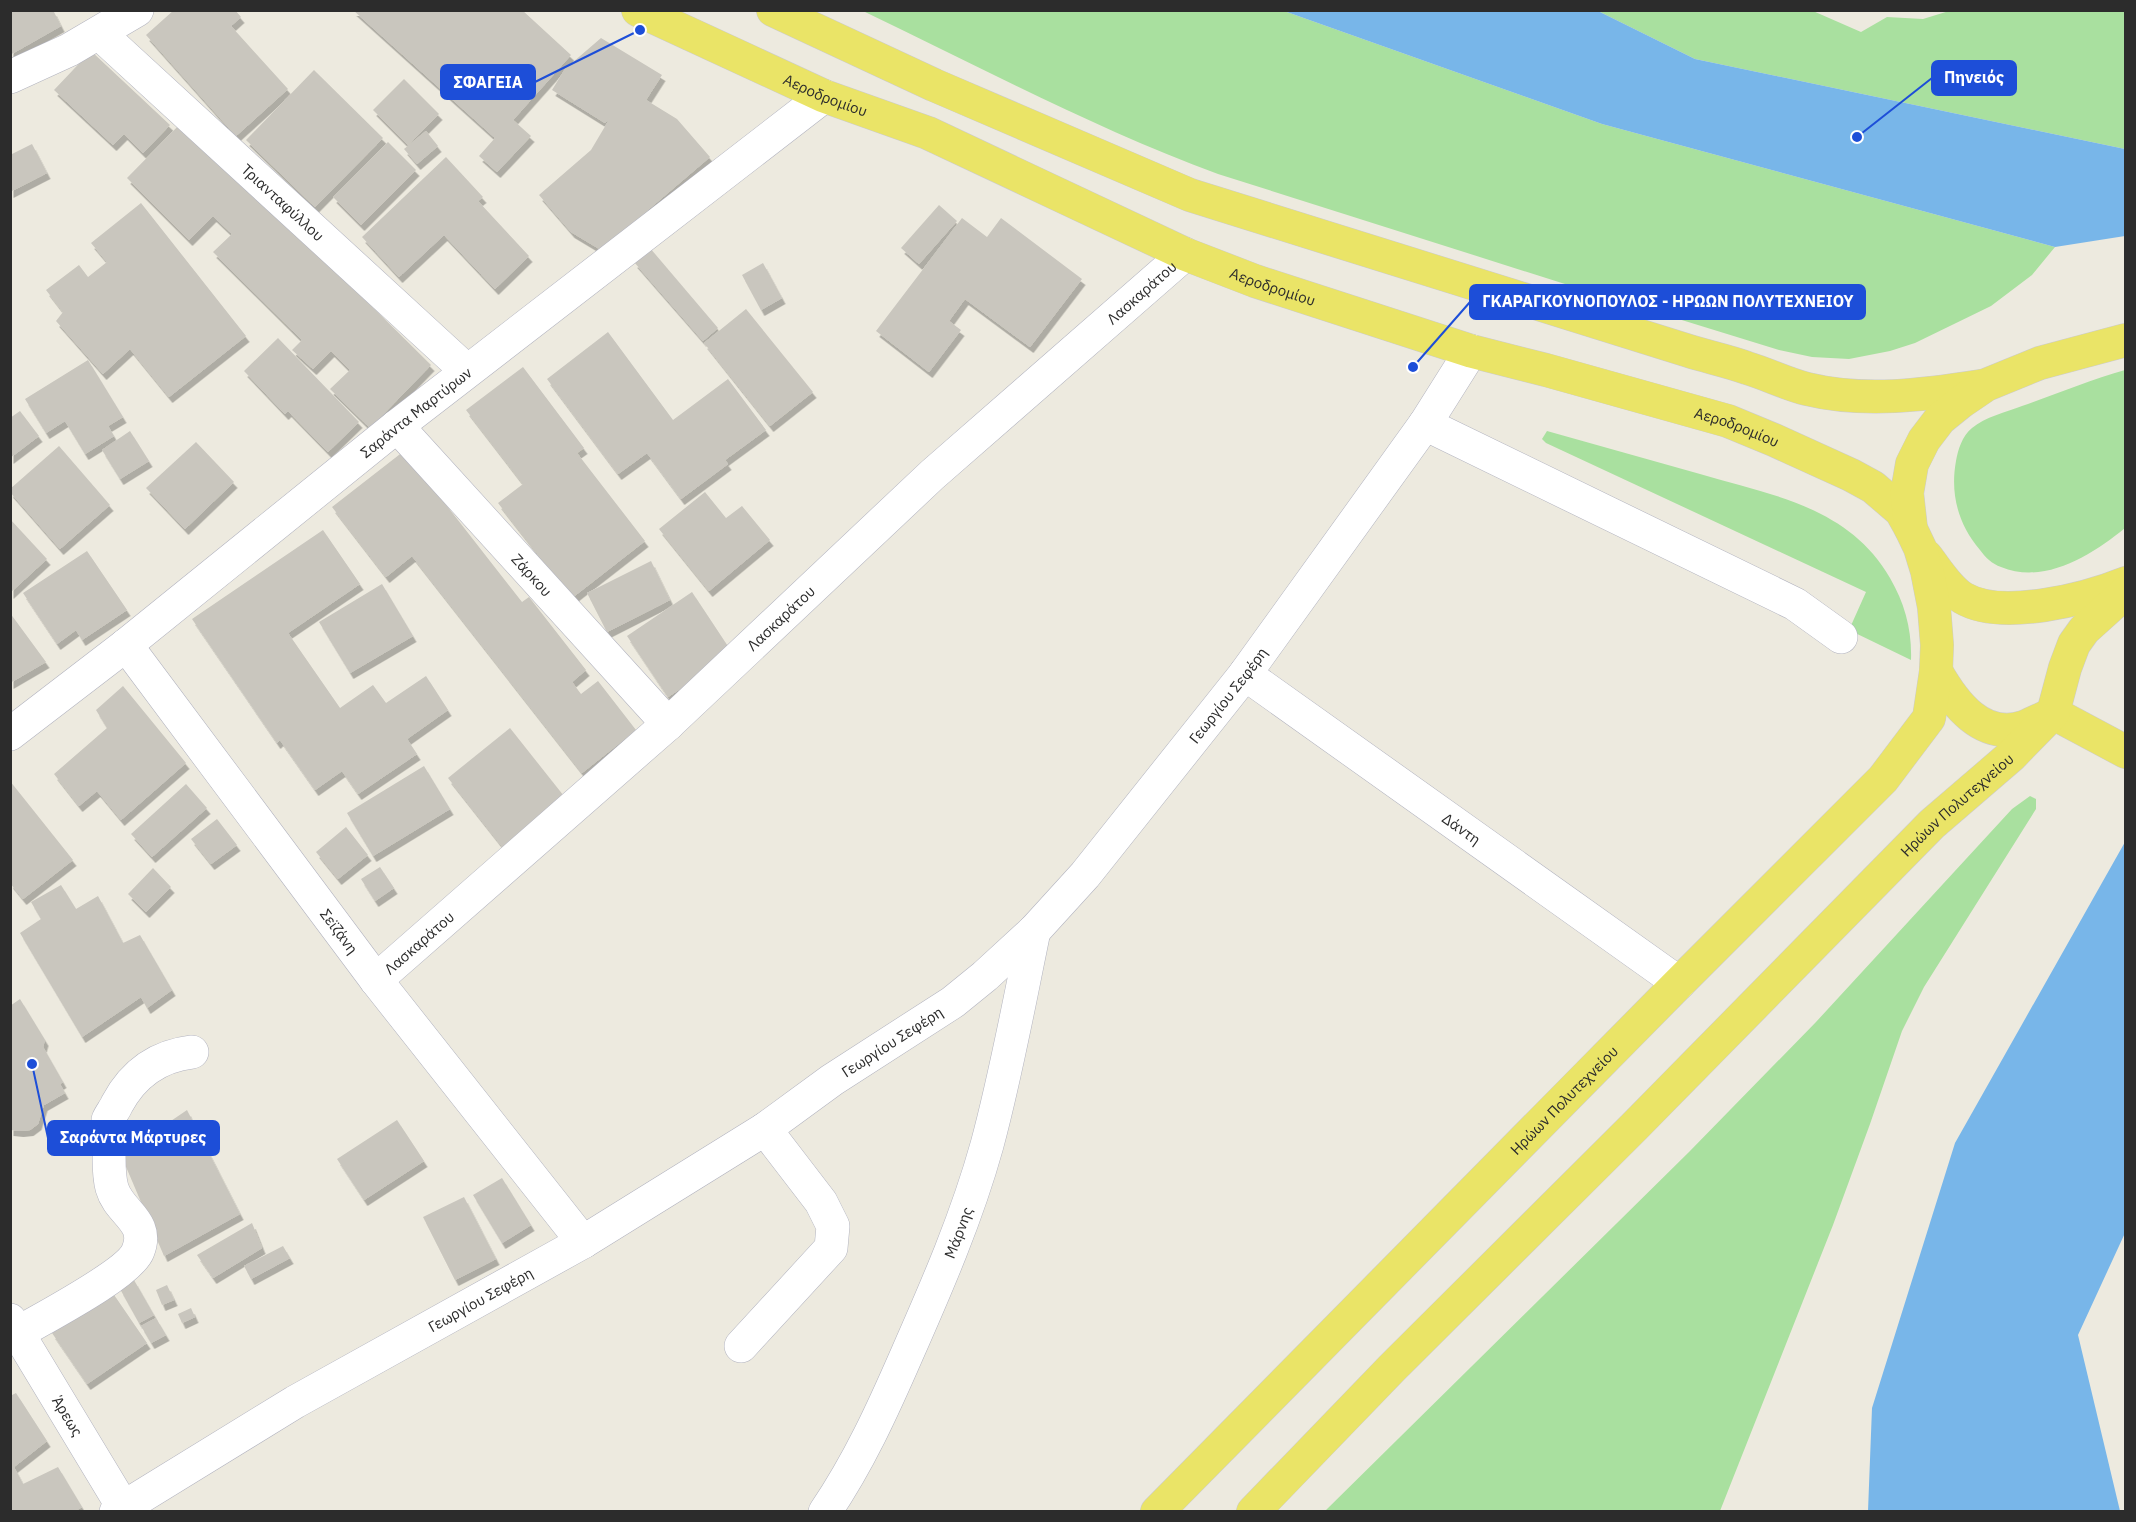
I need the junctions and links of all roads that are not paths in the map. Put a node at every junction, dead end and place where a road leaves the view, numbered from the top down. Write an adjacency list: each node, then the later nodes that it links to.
1 (137, 10): 4 (street)
2 (638, 10): 6 (main road, Αεροδρομίου)
3 (773, 10): 11 (main road)
4 (99, 33): 5 (street); 10 (street, Τριανταφύλλου)
5 (10, 77)
6 (824, 96): 7 (main road, Αεροδρομίου); 10 (street, Σαράντα Μαρτύρων)
7 (1185, 254): 9 (main road, Αεροδρομίου); 22 (street, Λασκαράτου)
8 (2126, 340): 11 (main road)
9 (1471, 351): 12 (street, Γεωργίου Σεφέρη); 14 (main road, Αεροδρομίου)
10 (467, 371): 13 (street, Σαράντα Μαρτύρων)
11 (1986, 385): 14 (main road)
12 (1425, 424): 17 (street); 20 (street, Γεωργίου Σεφέρη)
13 (397, 426): 18 (street, Σαράντα Μαρτύρων); 22 (street, Ζάρκου)
14 (1915, 538): 15 (main road, Αεροδρομίου); 19 (main road, Ηρώων Πολυτεχνείου)
15 (2126, 583)
16 (2126, 592): 21 (main road)
17 (1841, 637)
18 (126, 645): 23 (street, Σαράντα Μαρτύρων); 26 (street, Σεϊζάνη)
19 (1936, 671): 21 (main road); 27 (main road, Ηρώων Πολυτεχνείου)
20 (1245, 674): 25 (street, Γεωργίου Σεφέρη); 27 (street, Δάντη)
21 (2053, 713): 24 (main road); 36 (main road, Ηρώων Πολυτεχνείου)
22 (668, 724): 26 (street, Λασκαράτου)
23 (10, 734)
24 (2124, 751)
25 (1034, 932): 29 (street, Γεωργίου Σεφέρη); 34 (street, Μάρνης)
26 (376, 980): 30 (street, Σεϊζάνη)
27 (1679, 983): 35 (main road, Ηρώων Πολυτεχνείου)
28 (192, 1052): 31 (street)
29 (765, 1129): 30 (street, Γεωργίου Σεφέρη); 32 (street)
30 (583, 1242): 33 (street, Γεωργίου Σεφέρη)
31 (14, 1326): 33 (street, Άρεως)
32 (741, 1346)
33 (122, 1510)
34 (825, 1512)
35 (1157, 1512)
36 (1253, 1512)

